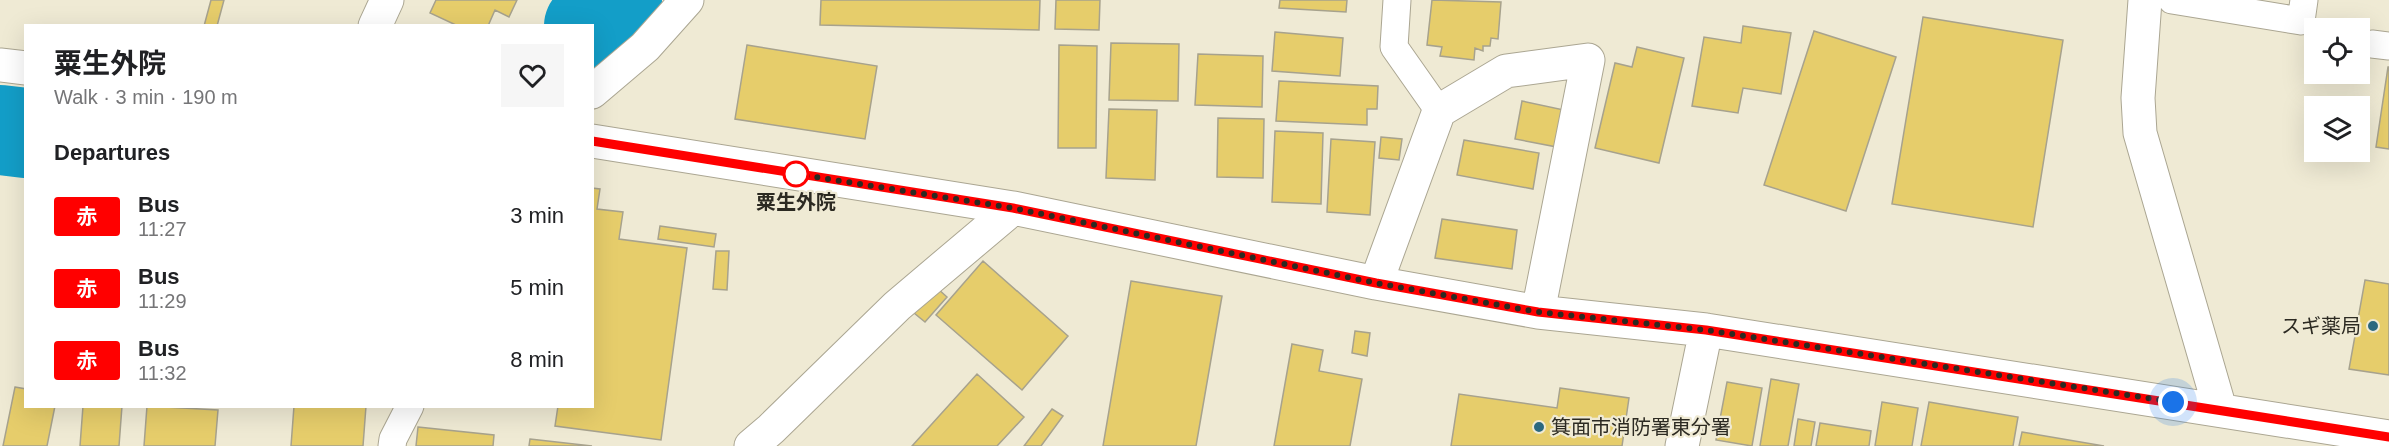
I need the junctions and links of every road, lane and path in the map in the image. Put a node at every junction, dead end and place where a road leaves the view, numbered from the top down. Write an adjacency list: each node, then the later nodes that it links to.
1 (387, 0): 7 (street)
2 (687, 0): 10 (street)
3 (1397, 0): 11 (lane)
4 (2145, 0): 18 (street)
5 (2172, 0): 6 (lane)
6 (2304, 0)
7 (376, 24)
8 (0, 65): 9 (street)
9 (24, 68)
10 (594, 90)
11 (1438, 111): 14 (street); 15 (street)
12 (594, 141): 13 (street)
13 (1013, 208): 14 (street); 21 (street)
14 (1376, 283): 15 (street)
15 (1538, 312): 16 (street)
16 (1706, 330): 18 (street); 22 (street)
17 (409, 408): 20 (lane)
18 (2220, 409): 19 (street)
19 (2389, 437)
20 (392, 446)
21 (751, 446)
22 (1682, 446)

